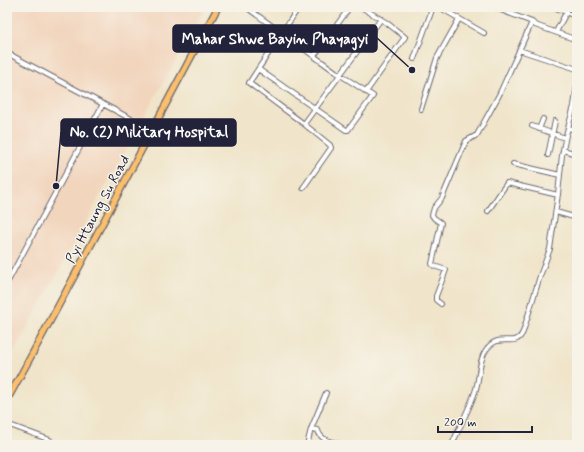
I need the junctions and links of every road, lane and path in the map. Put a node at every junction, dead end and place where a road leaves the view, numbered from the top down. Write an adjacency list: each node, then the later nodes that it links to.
1 (218, 7): 43 (highway, Pyi Htaung Su Road)
2 (246, 7): 21 (street)
3 (299, 7): 21 (street)
4 (350, 7): 26 (street)
5 (361, 7): 17 (street)
6 (433, 7): 27 (street)
7 (439, 7): 13 (street)
8 (450, 7): 13 (street)
9 (492, 7): 15 (street)
10 (509, 7): 15 (street)
11 (554, 7): 14 (street)
12 (569, 7): 14 (street)
13 (448, 12): 18 (street)
14 (566, 12): 16 (street); 20 (street)
15 (507, 13): 19 (street)
16 (577, 16)
17 (381, 19): 30 (street); 32 (street)
18 (460, 19): 22 (street); 36 (street)
19 (532, 22): 20 (street); 24 (street)
20 (556, 32): 23 (street)
21 (282, 33): 26 (street); 28 (street)
22 (484, 33)
23 (577, 40)
24 (518, 50): 29 (street); 58 (street)
25 (7, 53): 33 (street)
26 (314, 56): 30 (street)
27 (414, 58)
28 (258, 68): 35 (street); 39 (street)
29 (577, 69)
30 (341, 75): 32 (street); 35 (street)
31 (577, 85): 34 (street)
32 (366, 92): 35 (street)
33 (103, 104): 43 (street); 57 (street)
34 (576, 106): 41 (street)
35 (315, 108): 39 (street)
36 (421, 108)
37 (543, 119): 42 (street)
38 (555, 121): 45 (street)
39 (304, 124): 52 (street)
40 (532, 126): 42 (street)
41 (568, 128): 44 (street); 46 (street)
42 (539, 129): 45 (street)
43 (152, 130): 60 (highway, Pyi Htaung Su Road)
44 (577, 130)
45 (552, 133): 46 (street); 49 (street)
46 (566, 138): 47 (street)
47 (563, 150): 48 (street); 51 (street)
48 (577, 154)
49 (548, 156)
50 (513, 164): 51 (street)
51 (560, 175): 53 (street)
52 (303, 188)
53 (558, 196): 54 (street); 55 (street)
54 (488, 211)
55 (556, 212): 56 (street); 66 (street)
56 (577, 218)
57 (7, 283)
58 (441, 304)
59 (326, 393): 62 (street)
60 (7, 400)
61 (7, 424): 63 (street)
62 (311, 429): 64 (street); 65 (street)
63 (52, 445)
64 (307, 445)
65 (343, 445)
66 (452, 445)

